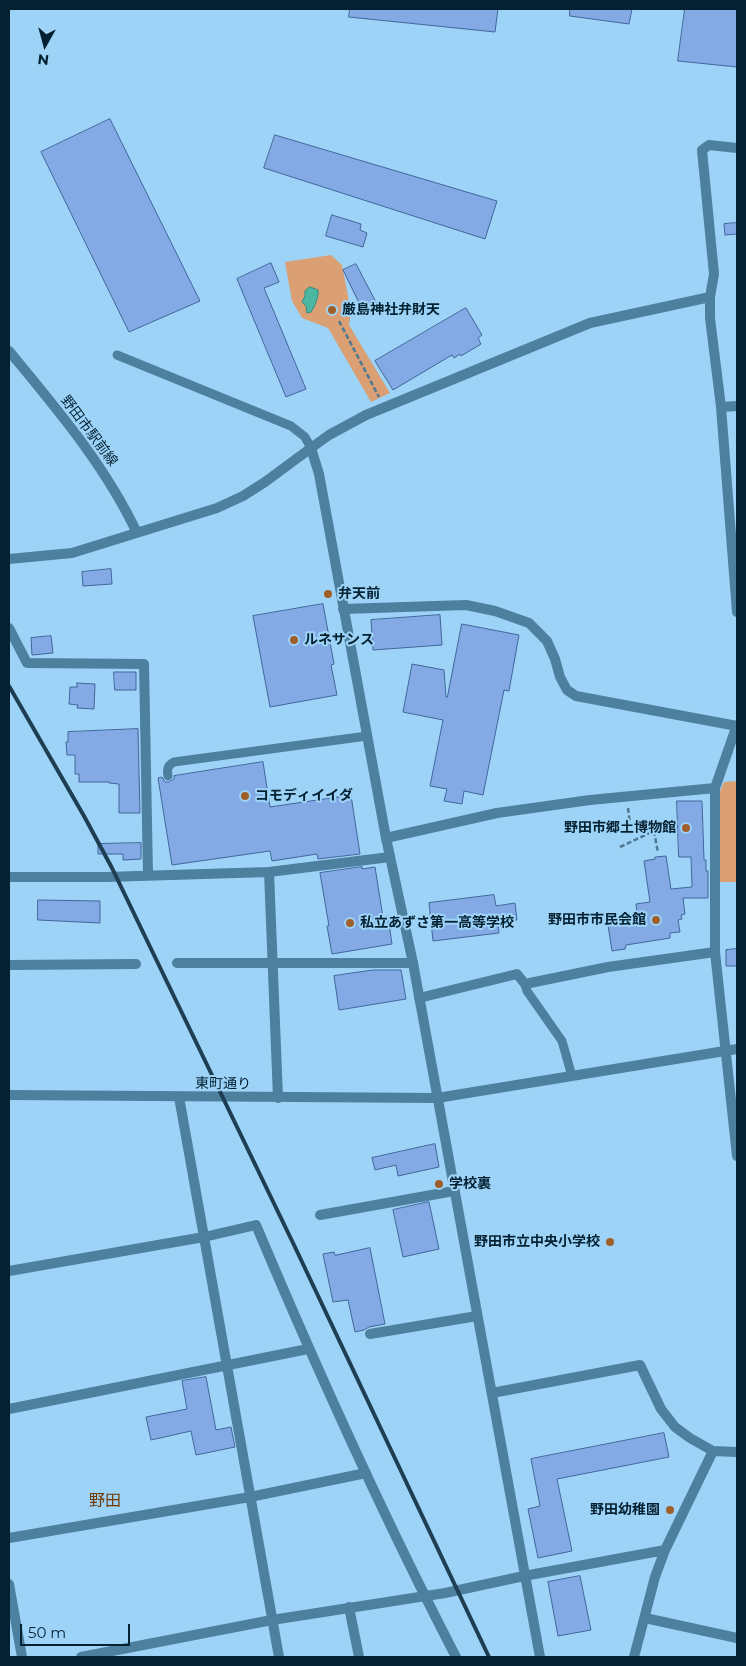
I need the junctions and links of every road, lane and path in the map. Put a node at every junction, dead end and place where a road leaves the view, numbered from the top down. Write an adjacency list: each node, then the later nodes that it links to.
1 (737, 148): 2 (street)
2 (710, 298): 7 (street); 8 (street)
3 (339, 321): 7 (path)
4 (9, 351): 10 (street, 野田市駅前線)
5 (117, 355): 9 (lane)
6 (737, 406): 8 (street)
7 (385, 407): 9 (street)
8 (721, 407): 13 (street)
9 (311, 448): 10 (street); 12 (street)
10 (138, 533): 11 (street)
11 (9, 559)
12 (344, 609): 15 (street); 16 (street)
13 (737, 612)
14 (9, 628): 27 (street)
15 (737, 726): 18 (street)
16 (367, 736): 17 (lane); 22 (street)
17 (168, 776)
18 (715, 788): 19 (street); 29 (street)
19 (626, 797): 21 (path); 22 (street)
20 (675, 827): 21 (path)
21 (654, 831): 23 (path); 24 (path)
22 (386, 838): 25 (street)
23 (620, 846)
24 (658, 853)
25 (390, 857): 26 (street); 32 (street)
26 (269, 872): 27 (street); 31 (street)
27 (148, 875): 28 (street)
28 (9, 877)
29 (715, 952): 35 (street); 37 (street)
30 (177, 963): 31 (street)
31 (272, 963): 32 (street); 41 (street)
32 (413, 963): 36 (street)
33 (136, 964): 34 (street)
34 (9, 966)
35 (525, 984): 36 (street); 38 (lane)
36 (419, 998): 42 (street)
37 (732, 1050): 38 (street, 東町通り); 43 (street)
38 (572, 1076): 42 (street, 東町通り)
39 (9, 1096): 40 (street, 東町通り)
40 (179, 1097): 41 (street, 東町通り); 46 (street)
41 (278, 1098): 42 (street, 東町通り)
42 (437, 1098): 44 (street)
43 (737, 1156)
44 (454, 1192): 45 (street); 48 (street)
45 (320, 1215)
46 (204, 1237): 47 (street); 50 (street); 51 (street)
47 (9, 1271)
48 (477, 1316): 49 (street); 52 (street)
49 (370, 1334)
50 (308, 1349): 51 (street); 56 (street)
51 (227, 1365): 53 (street); 57 (street)
52 (492, 1393): 54 (street); 60 (street)
53 (9, 1409)
54 (713, 1451): 55 (street); 59 (street)
55 (737, 1452)
56 (366, 1473): 57 (street); 62 (street)
57 (250, 1497): 58 (street); 65 (street)
58 (9, 1538)
59 (665, 1550): 60 (street); 64 (street)
60 (524, 1576): 62 (street); 72 (street)
61 (9, 1584): 67 (street)
62 (424, 1595): 63 (street); 71 (street)
63 (349, 1607): 65 (street); 70 (street)
64 (645, 1618): 66 (street); 73 (street)
65 (272, 1620): 68 (street); 69 (street)
66 (737, 1638)
67 (22, 1657)
68 (81, 1657)
69 (279, 1657)
70 (359, 1657)
71 (456, 1657)
72 (540, 1657)
73 (634, 1657)

